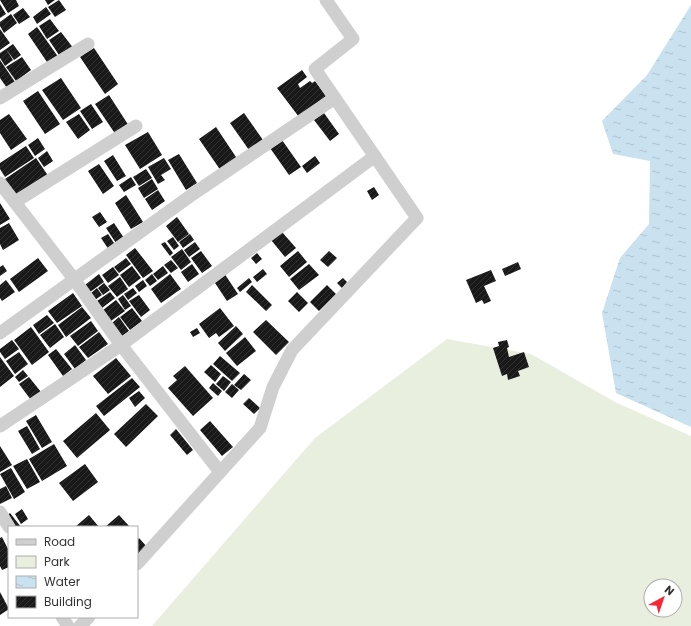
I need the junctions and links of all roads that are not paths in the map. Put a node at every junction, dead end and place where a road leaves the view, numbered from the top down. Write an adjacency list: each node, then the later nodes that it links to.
1 (326, 0): 4 (street)
2 (88, 44): 3 (street)
3 (0, 98)
4 (335, 98): 6 (street); 9 (street)
5 (136, 126): 8 (street)
6 (375, 156): 11 (street); 13 (street)
7 (0, 183): 8 (street)
8 (14, 202): 9 (street)
9 (74, 279): 10 (street); 11 (street)
10 (0, 333)
11 (121, 345): 12 (street); 13 (street)
12 (0, 426)
13 (220, 472): 16 (street)
14 (0, 512): 15 (street)
15 (8, 526)
16 (138, 563)
17 (88, 618): 18 (street)
18 (80, 626)

